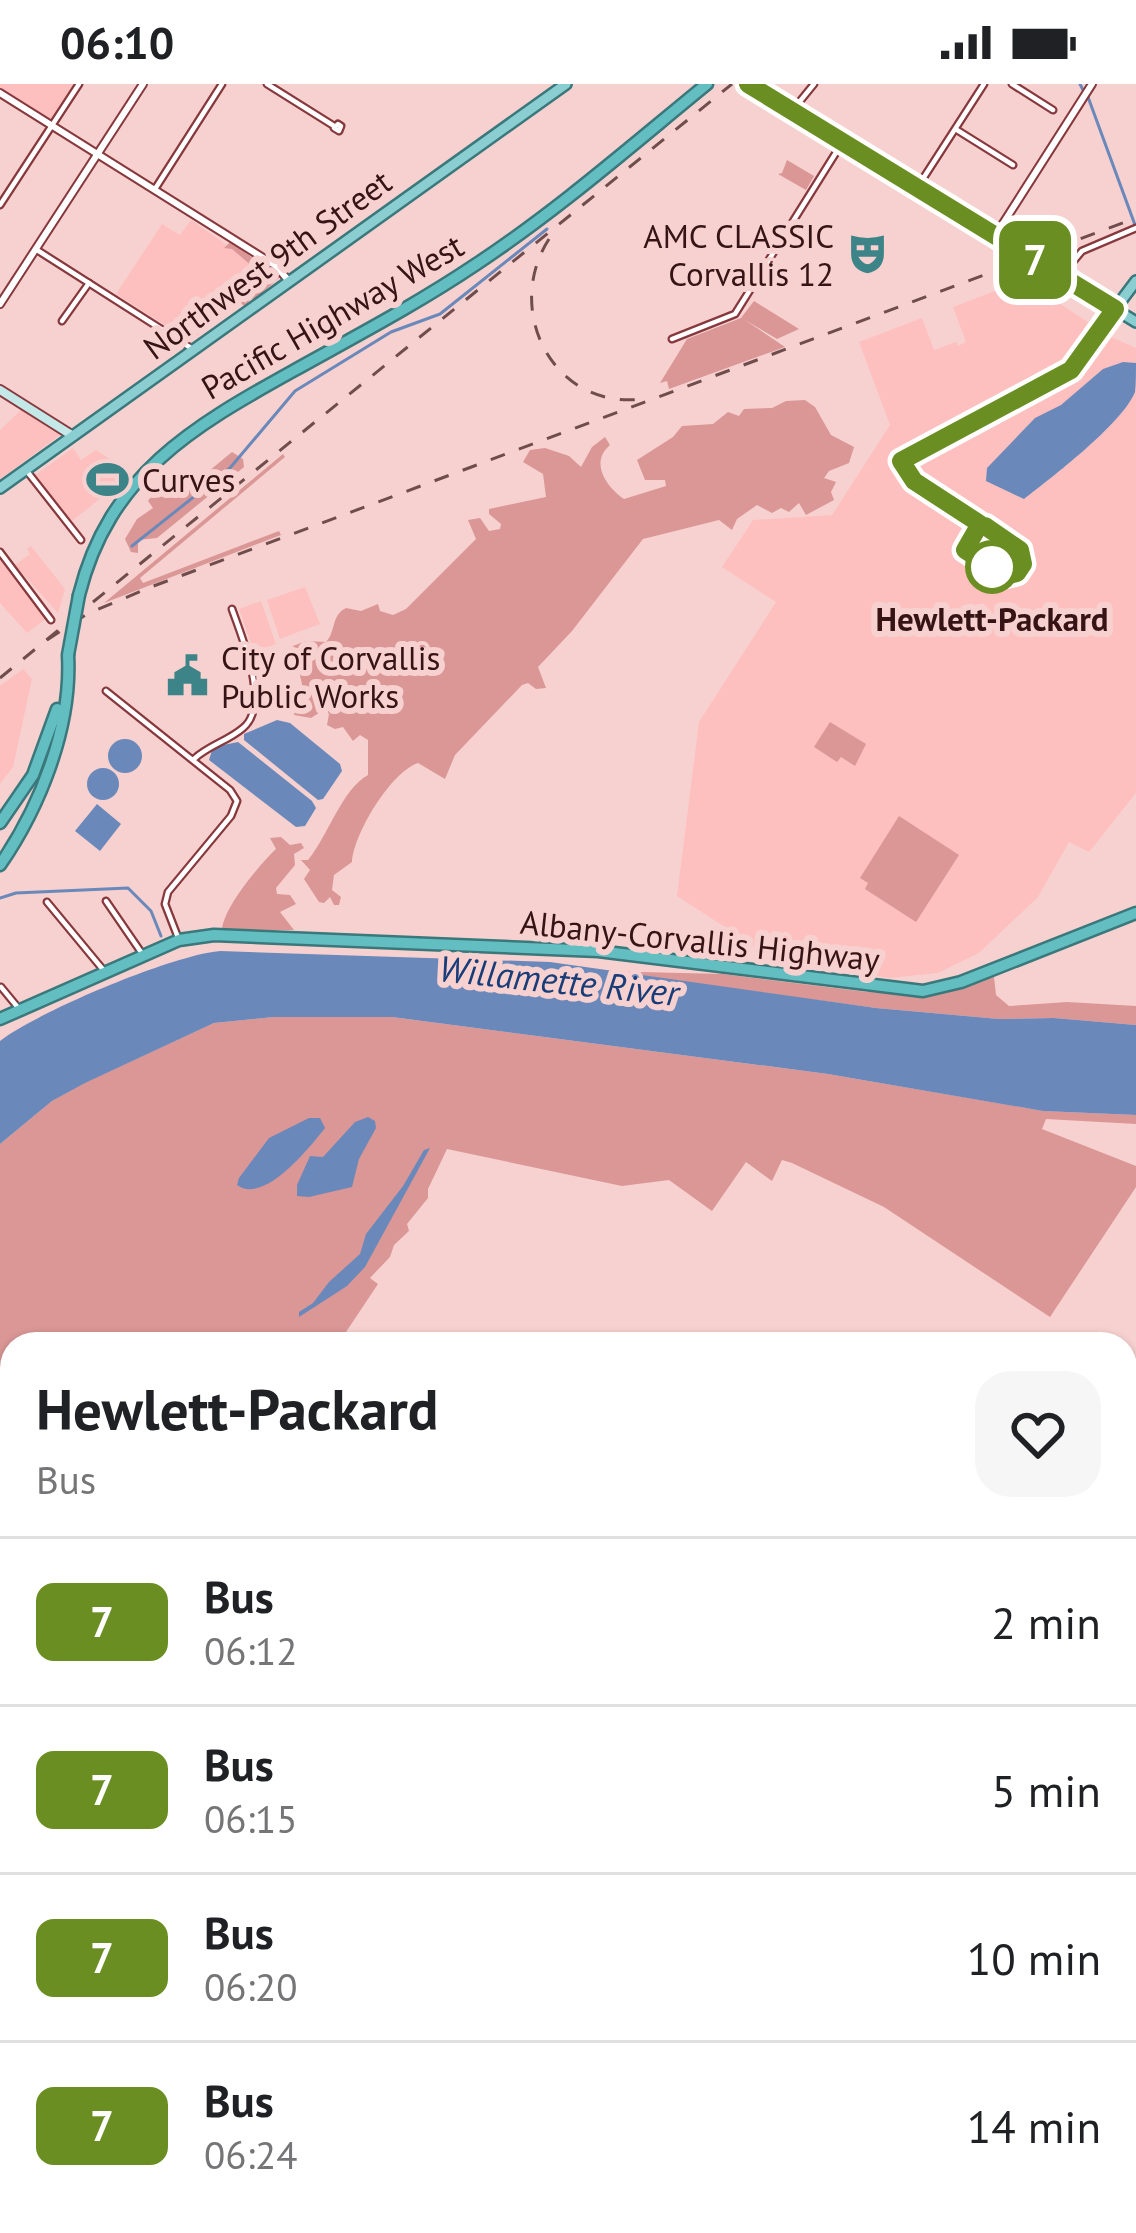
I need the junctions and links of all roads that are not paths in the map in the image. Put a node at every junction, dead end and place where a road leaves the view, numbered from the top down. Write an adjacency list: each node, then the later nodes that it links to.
1 (79, 84): 15 (street)
2 (143, 84): 19 (street)
3 (222, 84): 22 (street)
4 (268, 84): 16 (street)
5 (566, 84): 30 (main road, Northwest 9th Street)
6 (706, 84): 45 (highway, Pacific Highway West, bridge)
7 (748, 84): 14 (main road)
8 (814, 84): 14 (street)
9 (984, 84): 17 (street)
10 (1012, 84): 13 (street)
11 (1092, 84): 25 (street)
12 (0, 94): 15 (street)
13 (1053, 110)
14 (791, 111): 18 (main road)
15 (51, 125): 19 (street); 23 (street)
16 (334, 126)
17 (955, 129): 20 (street); 21 (street)
18 (842, 143): 21 (main road); 35 (street)
19 (98, 154): 22 (street); 26 (street)
20 (1013, 165)
21 (917, 188): 25 (main road)
22 (155, 189): 30 (street)
23 (0, 205)
24 (1136, 229): 27 (street)
25 (995, 236): 27 (main road)
26 (35, 249): 29 (street); 31 (street)
27 (1061, 276): 32 (main road)
28 (1136, 281): 32 (main road)
29 (88, 283): 33 (street); 36 (street)
30 (289, 283): 36 (main road, Northwest 9th Street)
31 (0, 304)
32 (1115, 309): 34 (main road)
33 (62, 321)
34 (1136, 322)
35 (673, 339)
36 (194, 350): 38 (main road, Northwest 9th Street)
37 (0, 390): 38 (main road)
38 (73, 436): 39 (main road, Northwest 9th Street)
39 (26, 470): 40 (main road, Northwest 9th Street); 41 (street)
40 (0, 488)
41 (81, 540)
42 (0, 552): 44 (street)
43 (232, 609): 47 (street)
44 (51, 620)
45 (68, 655): 48 (highway); 49 (highway)
46 (106, 692): 47 (street)
47 (193, 760): 53 (street)
48 (0, 823)
49 (0, 865)
50 (47, 902): 55 (street)
51 (106, 902): 54 (street)
52 (1136, 913): 53 (highway, Albany-Corvallis Highway)
53 (179, 940): 54 (highway, Albany-Corvallis Highway)
54 (143, 955): 55 (highway, Albany-Corvallis Highway)
55 (105, 972): 57 (highway, Albany-Corvallis Highway)
56 (1, 987): 57 (street)
57 (20, 1010): 58 (highway, Albany-Corvallis Highway)
58 (0, 1019)

